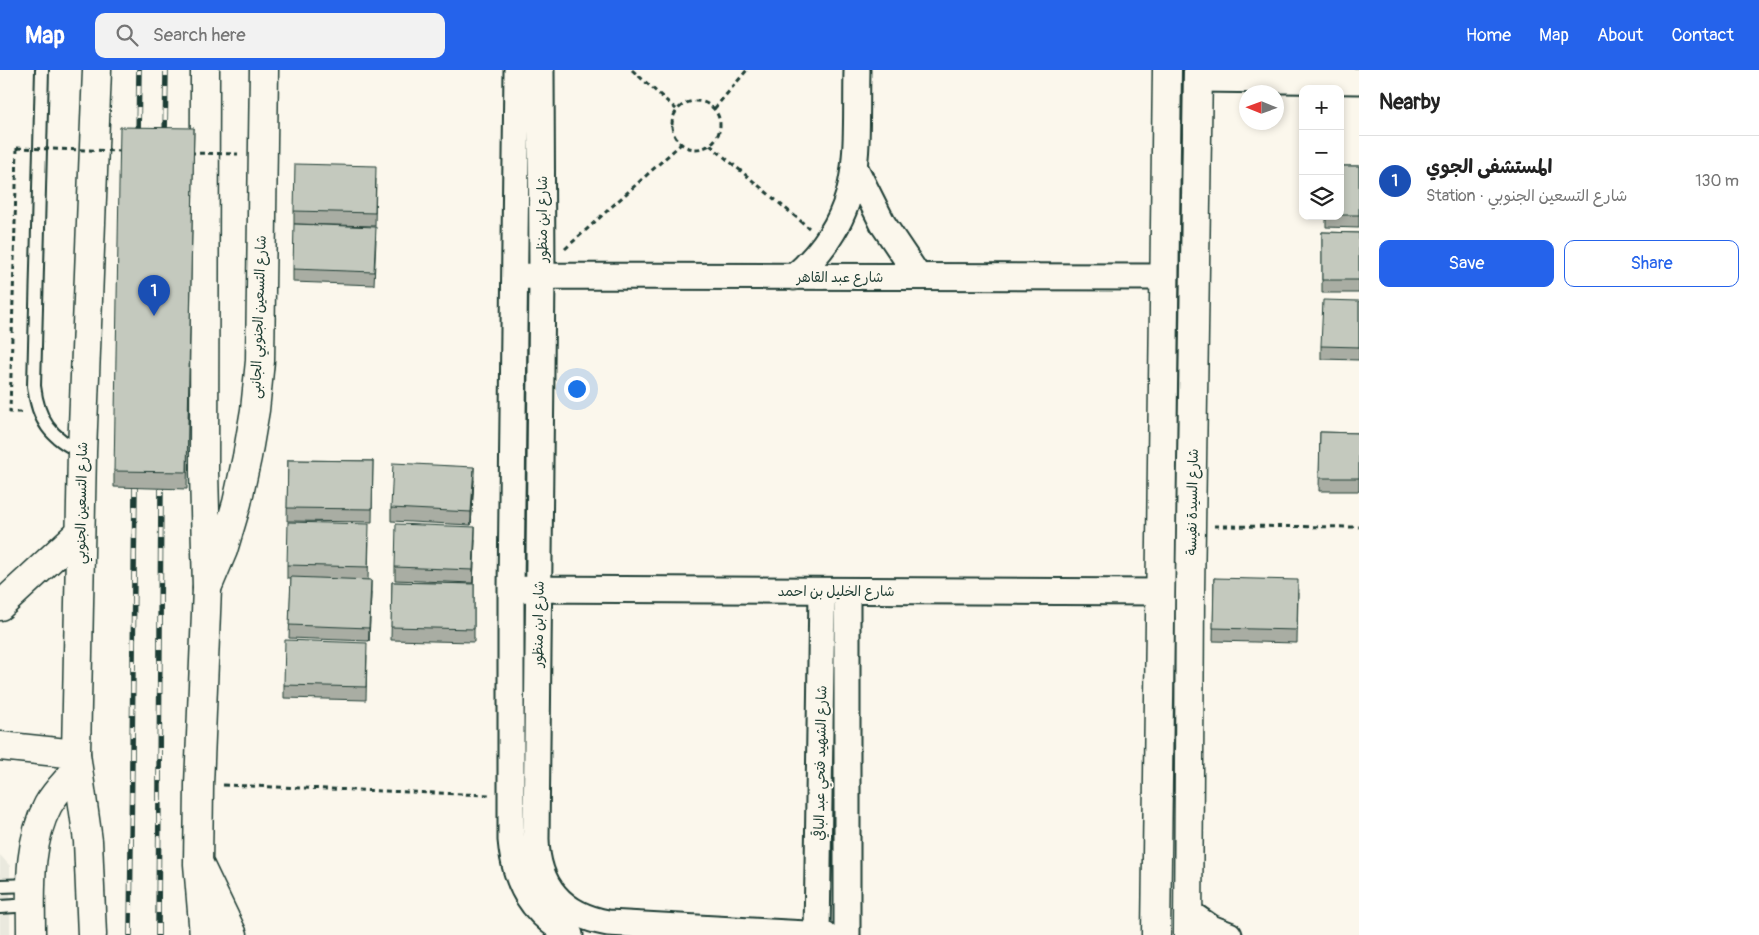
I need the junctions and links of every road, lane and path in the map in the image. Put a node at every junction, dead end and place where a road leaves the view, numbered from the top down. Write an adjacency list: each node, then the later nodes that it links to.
1 (42, 70): 27 (lane)
2 (97, 70): 28 (main road, شارع التسعين الجنوبي)
3 (204, 70): 32 (main road)
4 (264, 70): 32 (main road, شارع التسعين الجنوبي الجانبى)
5 (517, 70): 23 (street, شارع ابن منظور)
6 (541, 70): 22 (street, شارع ابن منظور)
7 (632, 70): 14 (path)
8 (747, 70): 13 (path)
9 (857, 70): 20 (street)
10 (1167, 70): 26 (main road)
11 (1199, 75): 12 (street); 29 (main road, شارع السيدة نفيسة)
12 (1359, 81)
13 (714, 109): 14 (path); 16 (path)
14 (677, 110): 15 (path)
15 (681, 144): 16 (path); 22 (path)
16 (710, 145): 21 (path)
17 (132, 151): 27 (path, bridge)
18 (180, 152): 19 (path, bridge)
19 (238, 154)
20 (855, 168): 21 (street); 25 (street)
21 (827, 242): 24 (street)
22 (542, 273): 23 (street, شارع عبد القاهر); 24 (street, شارع عبد القاهر); 34 (street, شارع ابن منظور)
23 (516, 276): 33 (street, شارع ابن منظور)
24 (794, 276): 25 (street, شارع عبد القاهر)
25 (918, 276): 26 (street, شارع عبد القاهر)
26 (1165, 277): 37 (main road)
27 (39, 411): 28 (lane)
28 (82, 452): 31 (main road, شارع التسعين الجنوبي)
29 (1191, 526): 30 (path); 47 (main road, شارع السيدة نفيسة)
30 (1359, 528)
31 (80, 532): 38 (main road); 40 (main road, شارع التسعين الجنوبي)
32 (207, 588): 41 (main road)
33 (512, 589): 34 (street, شارع الخليل بن احمد); 42 (street, شارع ابن منظور)
34 (538, 589): 35 (street, شارع الخليل بن احمد); 53 (street, شارع ابن منظور)
35 (822, 591): 36 (street, شارع الخليل بن احمد); 53 (street, شارع الشهيد فتحي عبد الباقي)
36 (847, 591): 37 (street, شارع الخليل بن احمد); 55 (street, شارع الشهيد فتحي عبد الباقي)
37 (1161, 592): 56 (main road)
38 (0, 606)
39 (0, 746): 40 (main road)
40 (76, 762): 45 (main road); 49 (main road, شارع التسعين الجنوبي)
41 (199, 784): 42 (path); 43 (main road)
42 (512, 796): 52 (street, شارع ابن منظور)
43 (198, 864): 50 (main road); 51 (main road)
44 (0, 886): 45 (lane)
45 (32, 895): 46 (lane); 48 (main road)
46 (0, 906)
47 (1188, 924): 57 (street)
48 (31, 935)
49 (92, 935)
50 (204, 935)
51 (233, 935)
52 (570, 935)
53 (817, 935): 54 (street, شارع ابن منظور)
54 (825, 935)
55 (847, 935)
56 (1156, 935)
57 (1229, 935)

